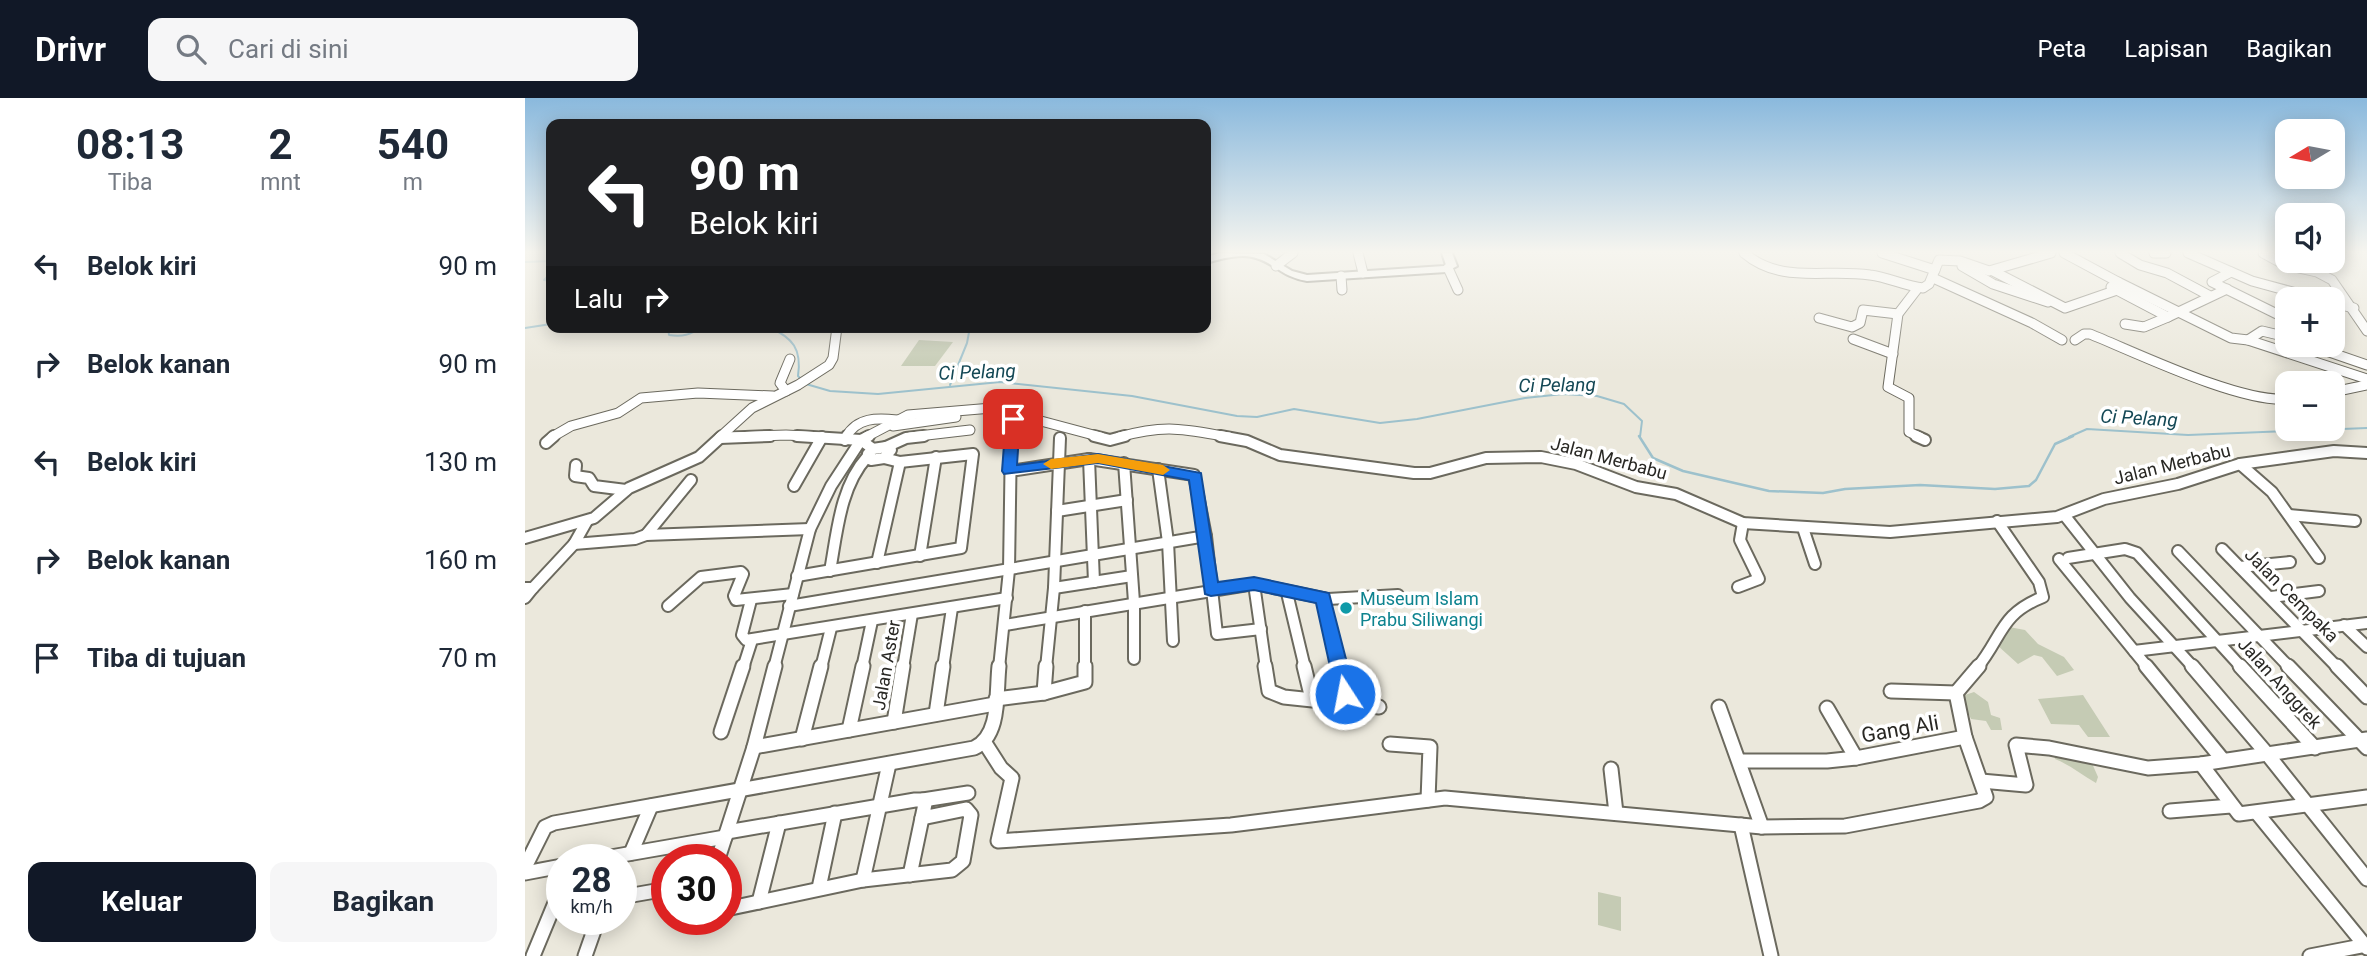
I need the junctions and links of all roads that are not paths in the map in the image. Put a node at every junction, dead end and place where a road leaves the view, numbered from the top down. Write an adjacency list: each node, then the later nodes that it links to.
1 (1916, 293): 20 (street)
2 (1971, 293): 16 (street)
3 (2006, 293): 16 (street)
4 (2018, 293): 14 (street)
5 (2036, 293): 6 (street)
6 (2106, 293)
7 (2129, 293): 21 (street)
8 (2133, 293): 19 (street)
9 (2204, 293): 13 (street)
10 (2217, 293): 13 (street)
11 (2235, 293): 18 (street)
12 (2343, 293): 17 (street)
13 (2210, 296): 19 (street)
14 (2048, 302)
15 (2345, 306): 17 (street)
16 (1998, 307): 28 (street)
17 (2354, 308): 24 (street)
18 (2275, 312)
19 (2180, 313): 21 (street); 30 (street)
20 (1898, 314): 22 (street); 31 (street)
21 (2168, 317): 23 (street)
22 (1819, 318)
23 (2126, 324)
24 (2367, 331)
25 (836, 333): 37 (street)
26 (2275, 334): 30 (street)
27 (1853, 340): 31 (street)
28 (2062, 340)
29 (2075, 340): 39 (street)
30 (2248, 340): 35 (street)
31 (1893, 354): 49 (street)
32 (2344, 357): 34 (street)
33 (790, 359): 37 (street)
34 (2367, 365)
35 (2367, 382): 36 (street)
36 (2345, 388)
37 (786, 391): 38 (street)
38 (775, 397): 45 (street); 50 (street)
39 (2275, 400)
40 (1018, 417): 41 (street, Jalan Merbabu); 42 (street); 62 (street); 74 (street, Jalan Merbabu)
41 (897, 420): 42 (street, Jalan Merbabu); 47 (street)
42 (884, 427): 48 (street, Jalan Merbabu)
43 (970, 430): 51 (street)
44 (822, 437): 45 (street, Jalan Merbabu); 47 (street, Jalan Merbabu); 64 (street)
45 (720, 438): 65 (street)
46 (1060, 438): 57 (street)
47 (845, 440): 48 (street, Jalan Merbabu)
48 (861, 440): 52 (street); 76 (street)
49 (1925, 440)
50 (546, 443)
51 (885, 452): 52 (street); 56 (street)
52 (870, 453): 95 (street)
53 (2367, 453): 59 (street, Jalan Merbabu)
54 (936, 457): 56 (street); 87 (street); 87 (street)
55 (1089, 458): 57 (street); 58 (street); 67 (street)
56 (900, 462): 91 (street)
57 (1058, 463): 62 (street); 68 (street)
58 (1124, 463): 61 (street); 66 (street)
59 (2241, 464): 69 (street); 70 (street, Jalan Merbabu)
60 (576, 465): 65 (street)
61 (1158, 469): 78 (street); 80 (street)
62 (1010, 471): 94 (street)
63 (691, 480): 77 (street)
64 (794, 486)
65 (626, 490): 73 (street)
66 (1128, 500): 67 (street); 82 (street)
67 (1091, 506): 68 (street); 86 (street)
68 (1057, 511): 89 (street)
69 (2289, 515): 72 (street); 88 (street)
70 (2066, 516): 71 (street, Jalan Merbabu); 85 (street)
71 (1997, 521): 75 (street, Jalan Merbabu); 138 (street)
72 (2355, 521)
73 (587, 522): 79 (street); 81 (street)
74 (1743, 523): 75 (street, Jalan Merbabu); 100 (street)
75 (1803, 528): 92 (street)
76 (810, 529): 77 (street); 96 (street)
77 (646, 535): 81 (street)
78 (1206, 536): 80 (street); 103 (street)
79 (525, 538)
80 (1168, 542): 82 (street); 107 (street)
81 (574, 544): 101 (street)
82 (1130, 549): 86 (street); 97 (street)
83 (2221, 549): 93 (street, Jalan Cempaka)
84 (2178, 551): 128 (street)
85 (2094, 554): 131 (street, Jalan Anggrek); 132 (street); 134 (street, Jalan Anggrek)
86 (1094, 555): 89 (street); 98 (street)
87 (920, 556): 91 (street)
88 (2319, 558)
89 (1055, 562): 94 (street); 102 (street)
90 (2290, 562): 93 (street)
91 (877, 563): 95 (street)
92 (1815, 564)
93 (2240, 567): 108 (street, Jalan Cempaka)
94 (1009, 569): 110 (street); 113 (street)
95 (829, 571): 96 (street)
96 (797, 576): 113 (street)
97 (1132, 576): 98 (street); 114 (street)
98 (1094, 582): 102 (street)
99 (1254, 583): 103 (street); 105 (street); 125 (street)
100 (1738, 587)
101 (529, 588): 109 (street)
102 (1054, 588): 119 (street)
103 (1211, 589): 107 (street); 125 (street)
104 (2319, 591): 108 (street)
105 (1287, 593): 111 (street); 140 (street)
106 (1398, 596): 111 (street)
107 (1169, 597): 114 (street); 130 (street)
108 (2271, 597): 126 (street, Jalan Cempaka)
109 (525, 598)
110 (1007, 598): 116 (street); 122 (street)
111 (1323, 598): 142 (street)
112 (751, 600): 113 (street); 115 (street); 129 (street)
113 (791, 600): 127 (street)
114 (1133, 603): 117 (street); 135 (street)
115 (668, 606)
116 (952, 608): 118 (street); 146 (street)
117 (1085, 611): 119 (street); 137 (street)
118 (912, 614): 120 (street); 147 (street, Jalan Aster)
119 (1049, 616): 122 (street); 137 (street)
120 (872, 621): 124 (street); 148 (street)
121 (2367, 623): 123 (street)
122 (1005, 625): 141 (street)
123 (2344, 625): 126 (street); 133 (street)
124 (831, 628): 127 (street); 151 (street)
125 (1261, 629): 140 (street)
126 (2303, 630): 128 (street); 139 (street, Jalan Cempaka)
127 (783, 636): 129 (street); 155 (street)
128 (2259, 636): 131 (street); 153 (street)
129 (752, 640): 149 (street)
130 (1173, 640)
131 (2218, 641): 132 (street); 156 (street, Jalan Anggrek)
132 (2175, 646): 134 (street); 157 (street)
133 (2367, 647)
134 (2133, 651): 159 (street)
135 (1134, 659)
136 (1891, 691): 138 (street)
137 (1044, 693): 141 (street)
138 (1957, 693): 150 (street)
139 (2367, 697)
140 (1311, 699): 142 (street)
141 (996, 701): 146 (street); 152 (street)
142 (1347, 704): 144 (street)
143 (1719, 706): 160 (street)
144 (1379, 707)
145 (1827, 708): 158 (street, Gang Ali)
146 (936, 714): 147 (street)
147 (894, 722): 148 (street)
148 (849, 730): 151 (street)
149 (722, 732)
150 (1965, 737): 158 (street, Gang Ali); 164 (street)
151 (803, 739): 155 (street)
152 (985, 743): 161 (street); 168 (street)
153 (2365, 743): 156 (street)
154 (1390, 744): 168 (street)
155 (754, 747): 165 (street)
156 (2315, 748): 157 (street)
157 (2268, 755): 159 (street); 173 (street)
158 (1856, 758): 160 (street)
159 (2223, 760): 162 (street)
160 (1740, 761): 181 (street)
161 (889, 764): 165 (street); 170 (street)
162 (2201, 764): 164 (street); 172 (street)
163 (1611, 769): 176 (street)
164 (1981, 781): 181 (street)
165 (739, 791): 171 (street); 182 (street)
166 (968, 793): 167 (street)
167 (923, 800): 170 (street); 178 (street)
168 (1428, 800): 176 (street)
169 (2364, 802): 173 (street)
170 (881, 805): 175 (street); 190 (street)
171 (651, 806): 183 (street); 187 (street)
172 (2231, 806): 174 (street); 177 (street)
173 (2308, 806): 177 (street); 189 (street)
174 (2170, 811)
175 (835, 813): 179 (street); 191 (street)
176 (1616, 813): 180 (street)
177 (2257, 813): 196 (street)
178 (922, 818): 188 (street); 188 (street)
179 (779, 823): 182 (street); 192 (street)
180 (1741, 825): 181 (street); 199 (street)
181 (1762, 827)
182 (726, 834): 184 (street); 185 (street)
183 (635, 844)
184 (723, 844)
185 (637, 852)
186 (546, 868): 187 (street)
187 (525, 870)
188 (910, 875): 190 (street)
189 (2367, 879)
190 (863, 880): 191 (street)
191 (819, 888): 192 (street)
192 (759, 902): 193 (street)
193 (742, 906)
194 (546, 930): 197 (street)
195 (592, 935): 198 (street)
196 (2366, 946): 200 (street)
197 (533, 956)
198 (585, 956)
199 (1771, 956)
200 (2310, 956)

